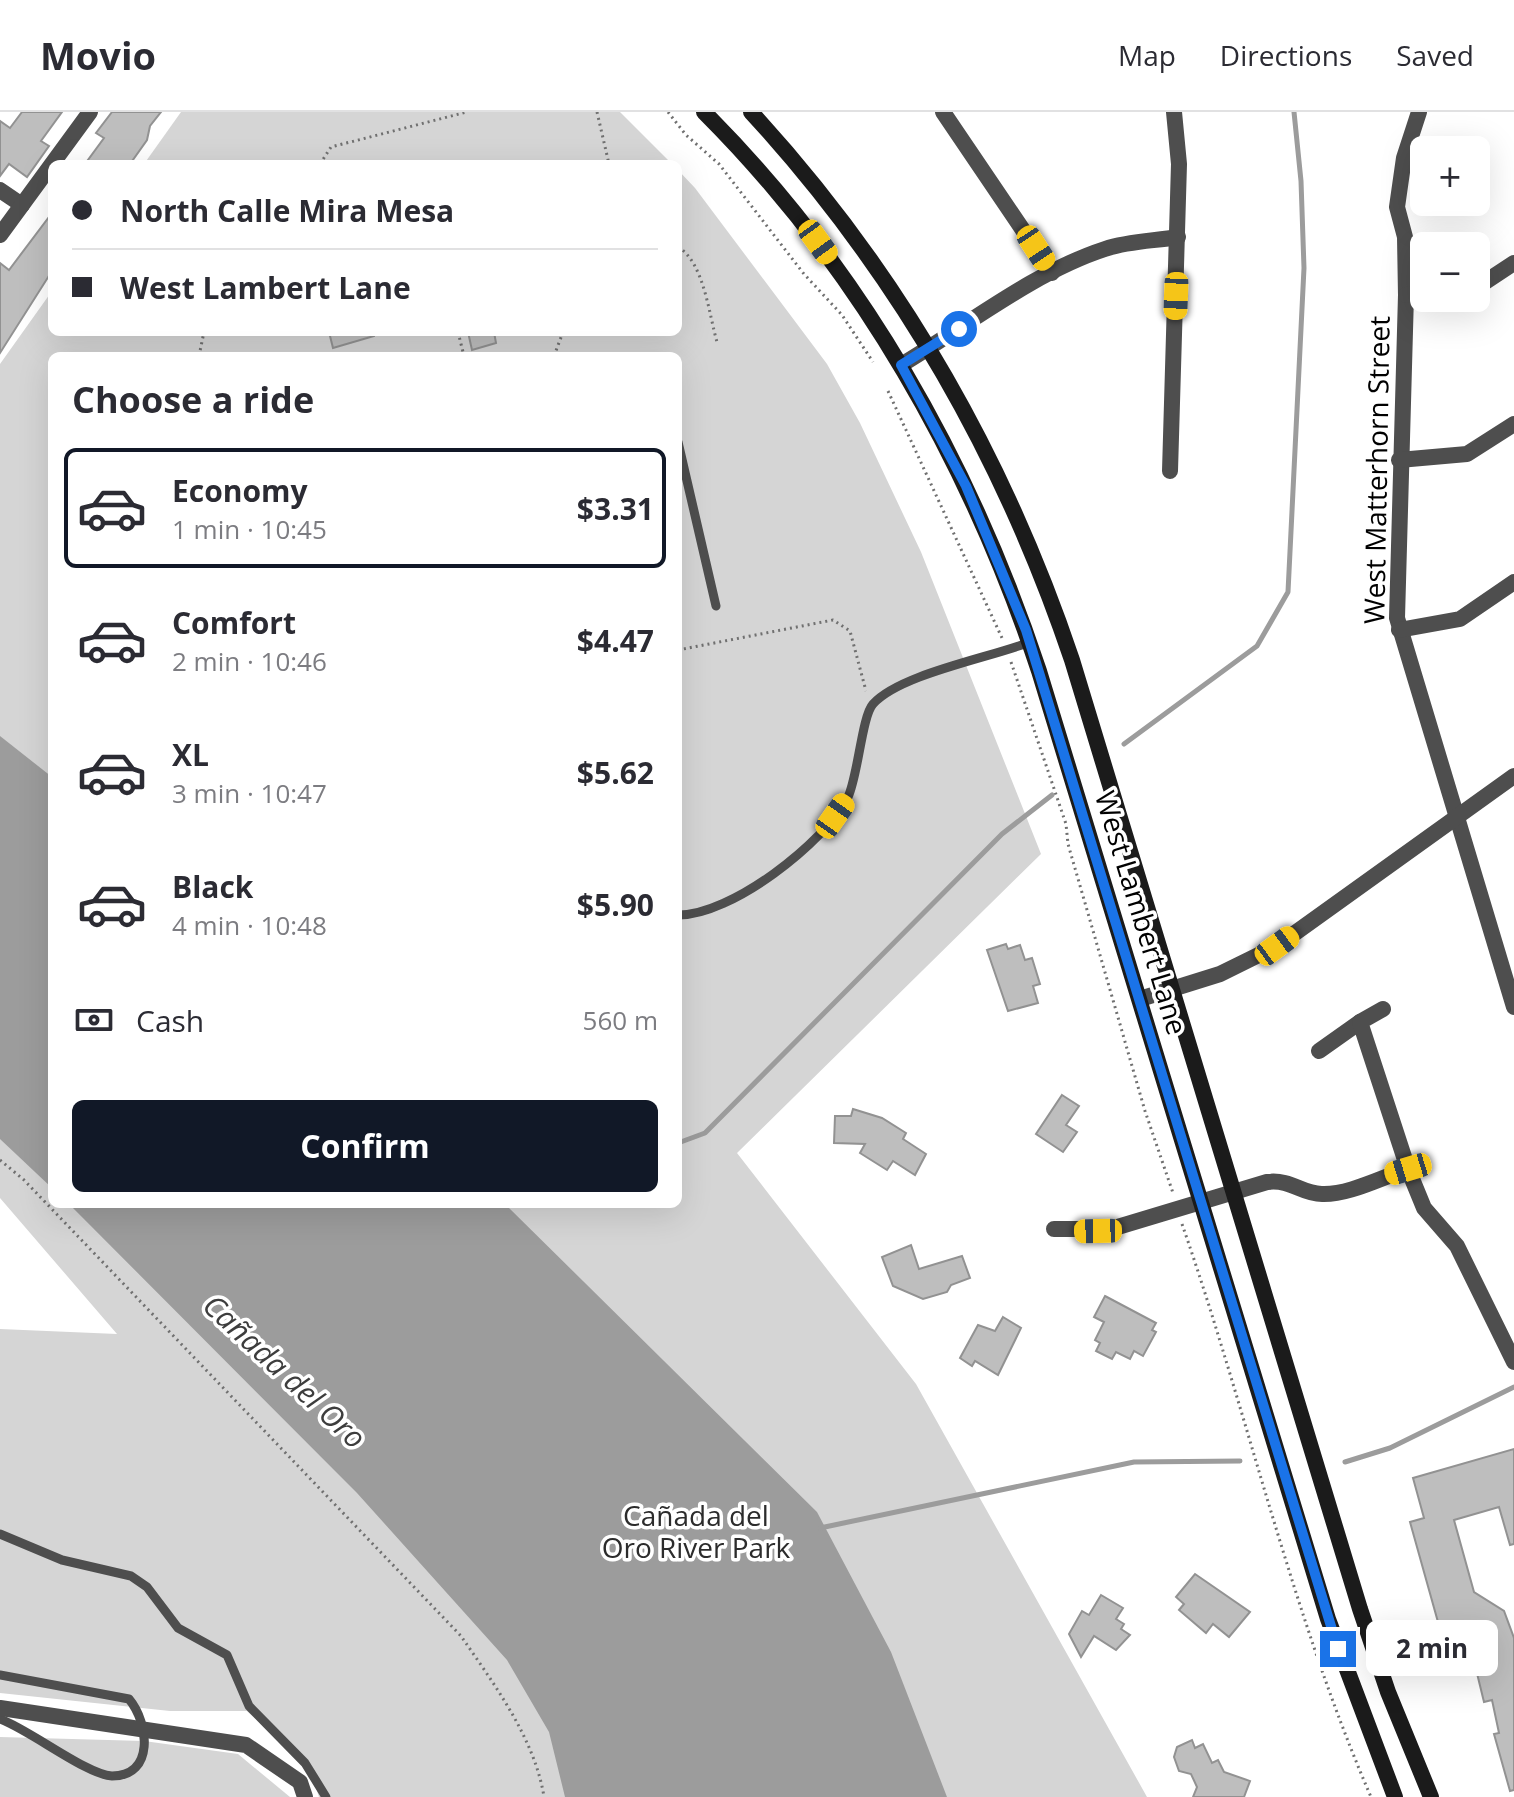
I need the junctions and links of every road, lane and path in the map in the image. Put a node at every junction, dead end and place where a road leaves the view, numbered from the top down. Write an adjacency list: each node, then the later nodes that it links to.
1 (90, 112): 10 (street)
2 (467, 112): 11 (path)
3 (597, 112): 12 (path)
4 (668, 112): 26 (path)
5 (704, 112): 27 (main road, West Lambert Lane)
6 (751, 112): 25 (main road, West Lambert Lane)
7 (943, 112): 20 (street)
8 (1174, 112): 17 (street)
9 (1419, 112): 22 (street, West Matterhorn Street)
10 (55, 160)
11 (323, 160)
12 (608, 160)
13 (48, 169): 15 (street)
14 (0, 190): 15 (street)
15 (22, 205): 16 (street)
16 (0, 235)
17 (1178, 237): 20 (street); 32 (street)
18 (682, 249): 24 (path)
19 (1514, 263): 21 (street)
20 (1052, 273): 25 (street)
21 (1490, 279)
22 (1406, 295): 23 (street); 31 (street, West Matterhorn Street)
23 (1410, 295)
24 (717, 342)
25 (930, 348): 27 (street); 44 (main road, West Lambert Lane)
26 (873, 362)
27 (901, 365): 37 (main road, West Lambert Lane)
28 (888, 391): 36 (path)
29 (1514, 424): 31 (street)
30 (682, 459): 34 (lane)
31 (1399, 460): 35 (street, West Matterhorn Street)
32 (1170, 471)
33 (1514, 582): 35 (street)
34 (716, 606)
35 (1399, 630): 42 (street, West Matterhorn Street)
36 (1003, 640)
37 (1030, 642): 40 (lane); 45 (main road, West Lambert Lane)
38 (682, 649): 40 (path)
39 (1011, 662): 52 (path)
40 (870, 706): 43 (lane)
41 (1514, 776): 42 (street)
42 (1458, 814): 44 (street); 46 (street, West Matterhorn Street)
43 (682, 914)
44 (1172, 990): 45 (street); 53 (main road, West Lambert Lane)
45 (1140, 999): 54 (main road, West Lambert Lane)
46 (1514, 1007)
47 (1383, 1009): 48 (street)
48 (1360, 1022): 49 (street); 51 (street)
49 (1319, 1051)
50 (0, 1160): 55 (path)
51 (1408, 1169): 53 (street); 59 (street)
52 (1171, 1188)
53 (1234, 1194): 54 (street); 70 (main road, West Lambert Lane)
54 (1201, 1203): 57 (street); 69 (main road, West Lambert Lane)
55 (48, 1205)
56 (51, 1208): 67 (path)
57 (1054, 1229)
58 (1185, 1232): 68 (path)
59 (1514, 1362)
60 (0, 1534): 66 (lane)
61 (0, 1675): 64 (lane)
62 (0, 1708): 64 (street)
63 (0, 1719): 64 (lane)
64 (144, 1729): 65 (street)
65 (305, 1797)
66 (326, 1797)
67 (544, 1797)
68 (1371, 1797)
69 (1395, 1797)
70 (1431, 1797)

